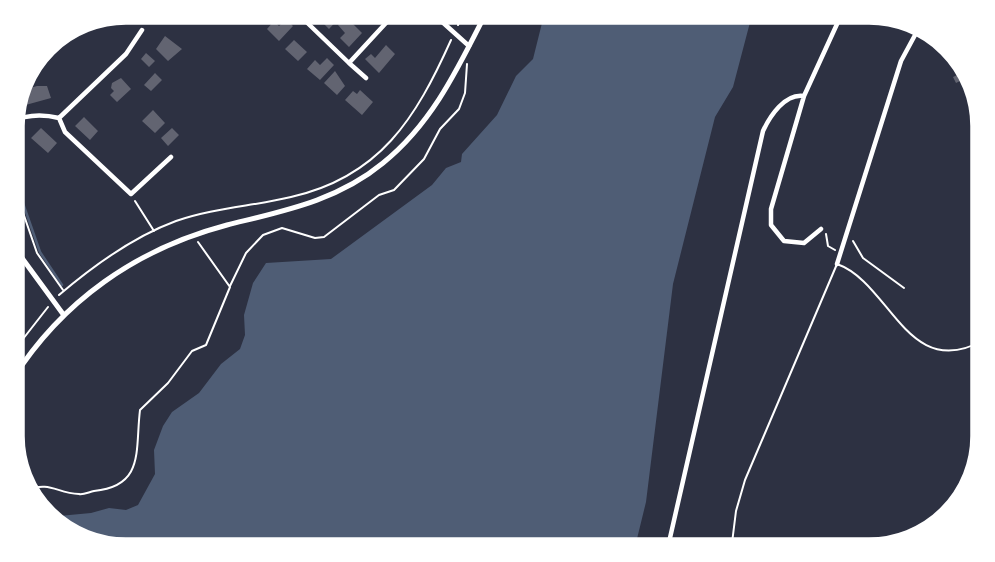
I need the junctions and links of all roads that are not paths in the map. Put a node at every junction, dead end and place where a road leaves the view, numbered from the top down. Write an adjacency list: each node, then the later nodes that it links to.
1 (308, 23): 9 (street)
2 (385, 23): 9 (street)
3 (444, 23): 8 (street)
4 (480, 23): 8 (street)
5 (837, 23): 11 (street)
6 (142, 30): 13 (street)
7 (915, 34): 17 (street)
8 (469, 46): 18 (street)
9 (349, 63): 10 (street)
10 (366, 78)
11 (804, 96): 15 (street); 21 (street)
12 (24, 117): 13 (street)
13 (59, 118): 14 (street)
14 (171, 157)
15 (821, 228)
16 (23, 258): 18 (street)
17 (837, 264): 19 (lane); 22 (lane)
18 (63, 314): 20 (street)
19 (972, 345)
20 (23, 363)
21 (670, 539)
22 (732, 539)

